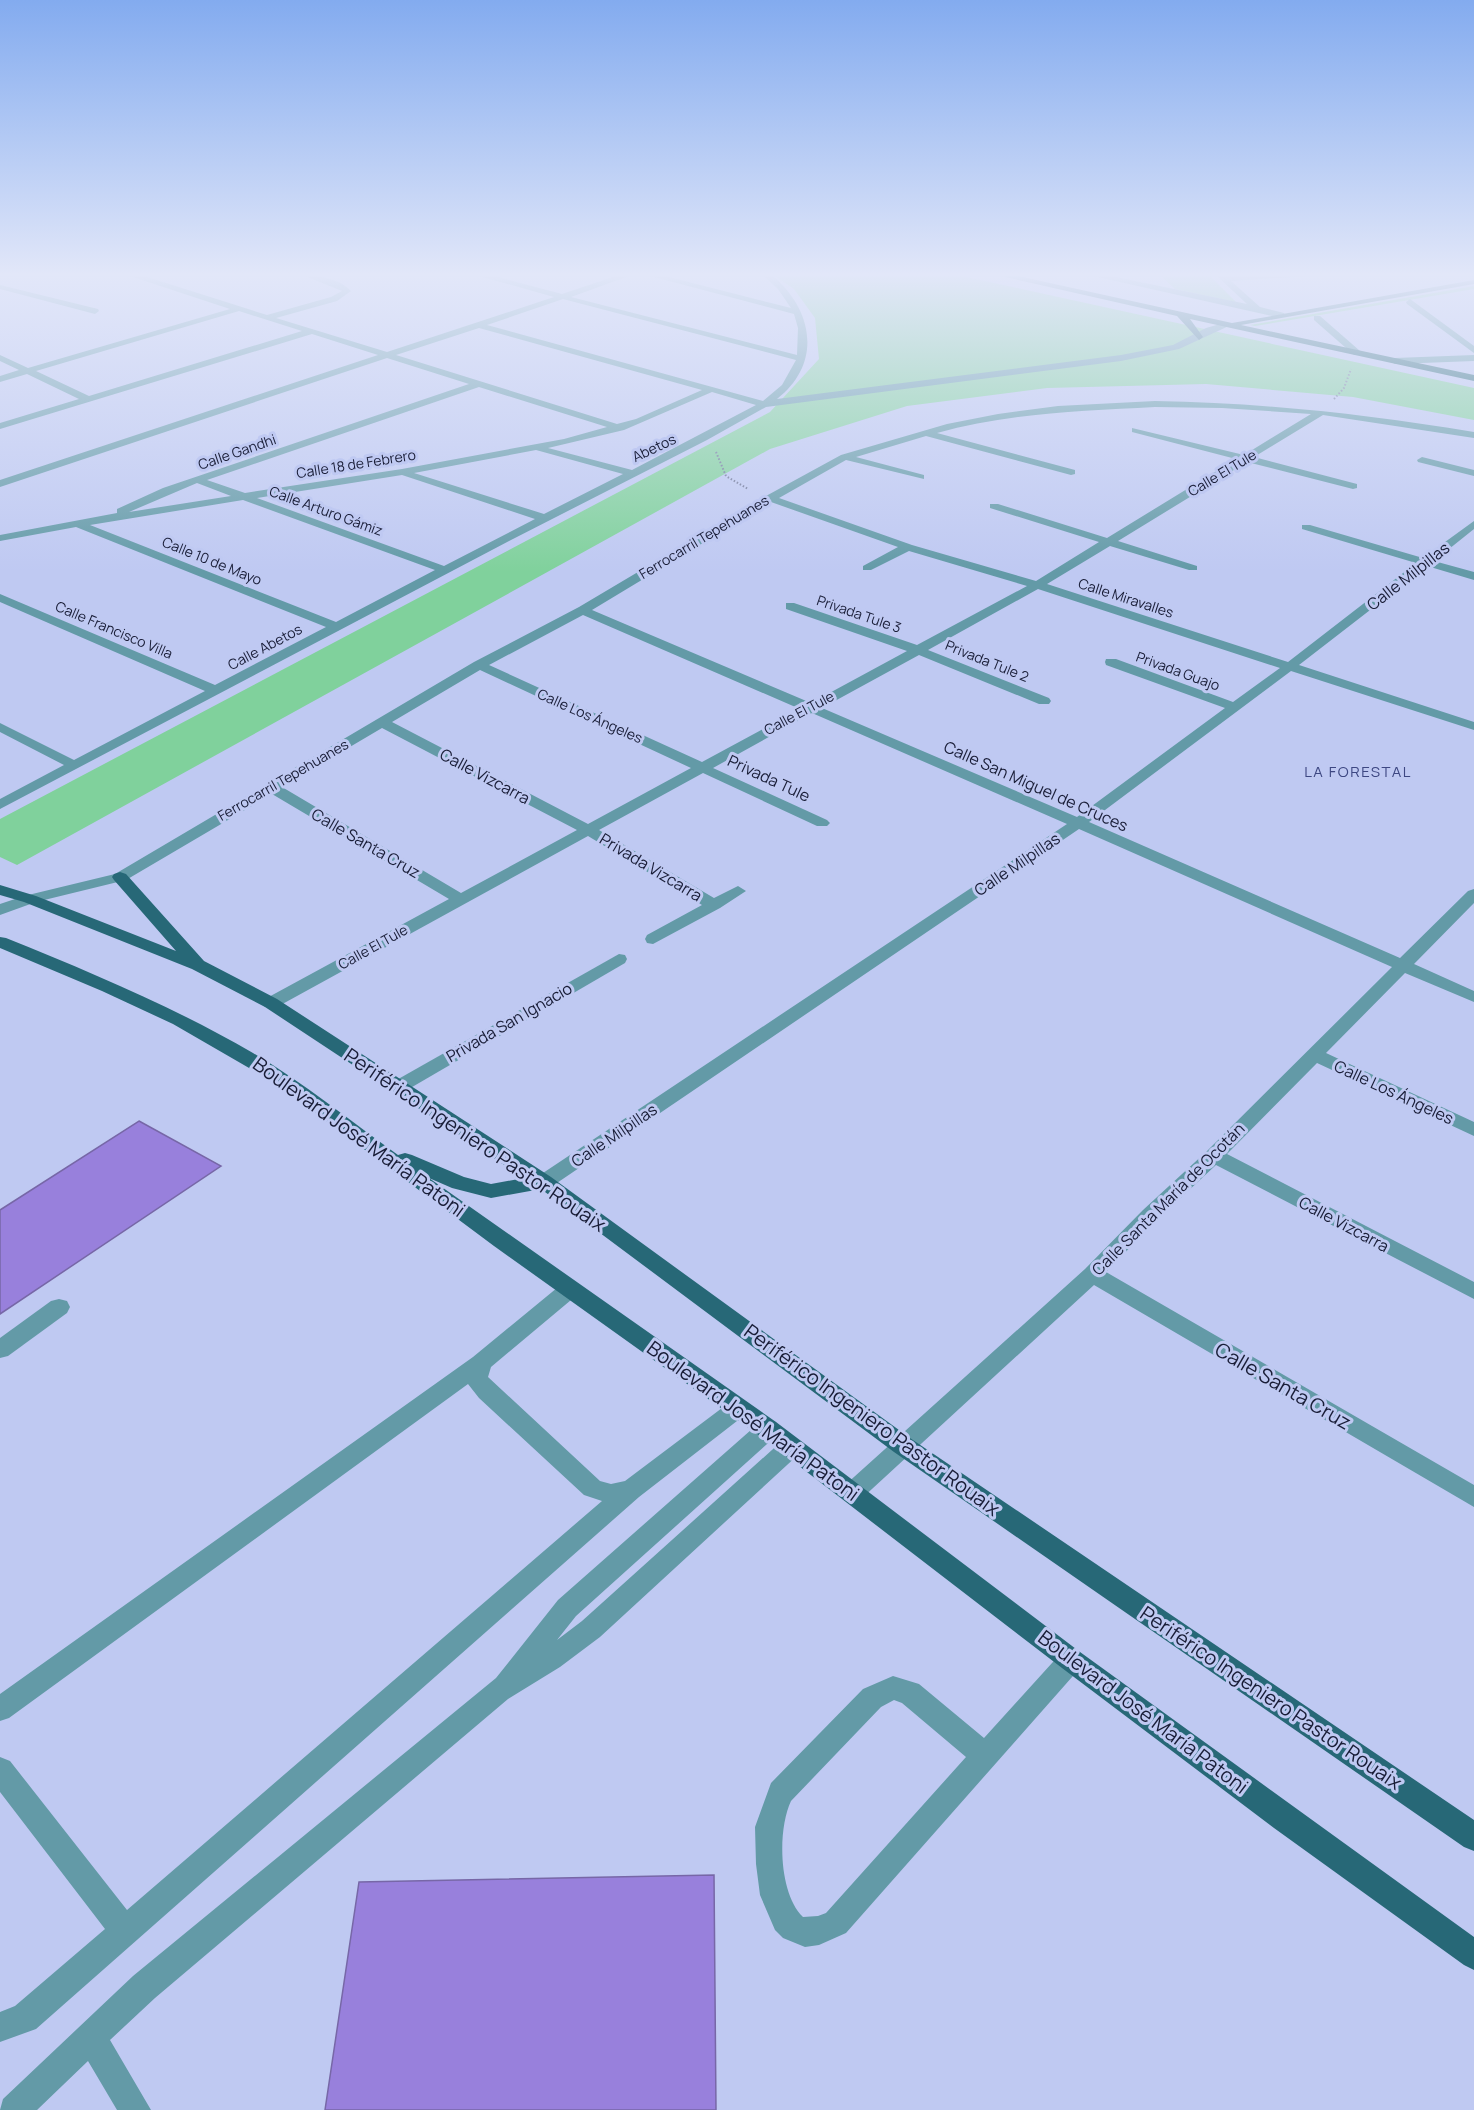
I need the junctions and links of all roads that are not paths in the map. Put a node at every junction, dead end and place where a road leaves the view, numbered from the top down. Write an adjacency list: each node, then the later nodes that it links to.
1 (15, 374): 11 (street)
2 (34, 374): 14 (street)
3 (169, 374): 14 (street)
4 (334, 374): 32 (street)
5 (448, 374): 12 (street)
6 (654, 374): 13 (street)
7 (792, 374): 15 (street, Abetos)
8 (993, 374): 15 (street)
9 (1458, 374): 10 (main road)
10 (1474, 378)
11 (0, 379)
12 (478, 384): 18 (street); 31 (street, Calle Gandhi)
13 (709, 390): 15 (street); 18 (street, Calle 18 de Febrero)
14 (87, 399): 17 (street)
15 (764, 404): 28 (street, Abetos)
16 (1321, 412): 20 (street, Ferrocarril Tepehuanes); 21 (street, Ferrocarril Tepehuanes); 24 (street, Calle El Tule)
17 (0, 426)
18 (620, 428): 22 (street, Calle 18 de Febrero)
19 (1136, 430): 24 (street)
20 (925, 433): 23 (street, Ferrocarril Tepehuanes); 27 (street)
21 (1474, 435)
22 (535, 448): 26 (street, Calle 18 de Febrero); 28 (street)
23 (845, 457): 30 (street); 35 (street, Ferrocarril Tepehuanes)
24 (1248, 458): 33 (street); 43 (street, Calle El Tule)
25 (1422, 460): 29 (street)
26 (402, 472): 34 (street, Calle 18 de Febrero); 38 (street)
27 (1071, 472)
28 (632, 473): 38 (street, Abetos)
29 (1474, 473)
30 (920, 477)
31 (198, 480): 34 (street, Calle Arturo Gámiz); 37 (street, Calle Gandhi)
32 (0, 484)
33 (1353, 486)
34 (246, 498): 37 (street, Calle 18 de Febrero); 48 (street, Calle Arturo Gámiz)
35 (770, 498): 44 (street, Calle Miravalles); 53 (street, Ferrocarril Tepehuanes)
36 (994, 506): 43 (street)
37 (109, 518): 39 (street, Calle 18 de Febrero)
38 (544, 518): 48 (street, Calle Abetos)
39 (77, 524): 42 (street, Calle 18 de Febrero); 54 (street, Calle 10 de Mayo)
40 (1474, 524): 45 (street, Calle Milpillas)
41 (1306, 527): 45 (street)
42 (0, 538)
43 (1108, 542): 47 (street); 50 (street, Calle El Tule)
44 (908, 546): 46 (street); 50 (street, Calle Miravalles)
45 (1426, 562): 49 (street); 58 (street, Calle Milpillas)
46 (867, 568)
47 (1193, 568)
48 (445, 570): 54 (street, Calle Abetos)
49 (1474, 576)
50 (1037, 585): 55 (street, Calle El Tule); 58 (street, Calle Miravalles)
51 (0, 598): 59 (street, Calle Francisco Villa)
52 (790, 606): 55 (street, Privada Tule 3)
53 (583, 610): 57 (street, Ferrocarril Tepehuanes); 61 (street, Calle San Miguel de Cruces)
54 (335, 626): 59 (street, Calle Abetos)
55 (918, 650): 60 (street, Privada Tule 2); 61 (street, Calle El Tule)
56 (1111, 662): 62 (street, Privada Guajo)
57 (479, 665): 63 (street, Ferrocarril Tepehuanes); 67 (street, Calle Los Ángeles)
58 (1290, 666): 62 (street, Calle Milpillas); 64 (street, Calle Miravalles)
59 (215, 690): 66 (street, Calle Abetos)
60 (1044, 701)
61 (810, 707): 67 (street, Calle El Tule); 71 (street, Calle San Miguel de Cruces)
62 (1235, 707): 71 (street, Calle Milpillas)
63 (381, 722): 68 (street, Ferrocarril Tepehuanes); 72 (street, Calle Vizcarra)
64 (1474, 726)
65 (0, 727): 66 (street)
66 (74, 765): 69 (street, Calle Abetos)
67 (702, 766): 70 (street, Privada Tule); 72 (street, Calle El Tule)
68 (271, 787): 73 (street, Ferrocarril Tepehuanes); 78 (street, Calle Santa Cruz)
69 (0, 805)
70 (822, 823)
71 (1078, 823): 85 (street, Calle San Miguel de Cruces); 93 (street, Calle Milpillas)
72 (588, 830): 78 (street, Calle El Tule); 79 (street, Privada Vizcarra)
73 (120, 877): 77 (street, Ferrocarril Tepehuanes); 84 (main road)
74 (0, 890): 77 (main road)
75 (738, 891): 79 (street, Privada Vizcarra)
76 (1474, 894): 85 (street, Calle Santa María de Ocotán)
77 (30, 899): 80 (street, Ferrocarril Tepehuanes); 84 (main road)
78 (460, 899): 87 (street, Calle El Tule)
79 (714, 904): 81 (street, Privada Vizcarra)
80 (0, 910)
81 (653, 939)
82 (0, 942): 91 (main road, Boulevard José María Patoni)
83 (619, 959): 89 (street, Privada San Ignacio)
84 (198, 965): 87 (main road)
85 (1400, 966): 86 (street, Calle San Miguel de Cruces); 88 (street, Calle Santa María de Ocotán)
86 (1474, 997)
87 (271, 1003): 89 (main road, Periférico Ingeniero Pastor Rouaix)
88 (1315, 1055): 90 (street, Calle Los Ángeles); 92 (street, Calle Santa María de Ocotán)
89 (400, 1086): 93 (main road, Periférico Ingeniero Pastor Rouaix)
90 (1474, 1130)
91 (373, 1147): 93 (main road); 95 (main road, Boulevard José María Patoni)
92 (1214, 1156): 94 (street, Calle Santa María de Ocotán); 96 (street, Calle Vizcarra)
93 (544, 1182): 102 (main road, Periférico Ingeniero Pastor Rouaix)
94 (1092, 1274): 102 (street, Calle Santa María de Ocotán); 106 (street, Calle Santa Cruz)
95 (570, 1289): 99 (street); 100 (main road, Boulevard José María Patoni)
96 (1474, 1291)
97 (59, 1307): 98 (street)
98 (0, 1350)
99 (481, 1363): 104 (street); 109 (street)
100 (738, 1408): 101 (main road, Boulevard José María Patoni); 104 (street)
101 (768, 1429): 103 (main road, Boulevard José María Patoni); 108 (street)
102 (902, 1444): 105 (street, Calle Santa María de Ocotán); 112 (main road, Periférico Ingeniero Pastor Rouaix)
103 (791, 1447): 105 (main road, Boulevard José María Patoni); 108 (street)
104 (631, 1491): 113 (street)
105 (852, 1493): 107 (main road, Boulevard José María Patoni)
106 (1474, 1497)
107 (1071, 1660): 110 (street); 114 (main road, Boulevard José María Patoni)
108 (499, 1690): 116 (street)
109 (0, 1709)
110 (984, 1755): 110 (street)
111 (0, 1770): 113 (street)
112 (1474, 1837)
113 (124, 1932): 115 (street)
114 (1474, 1955)
115 (0, 2027)
116 (92, 2039): 117 (street); 118 (street)
117 (14, 2110)
118 (135, 2110)

